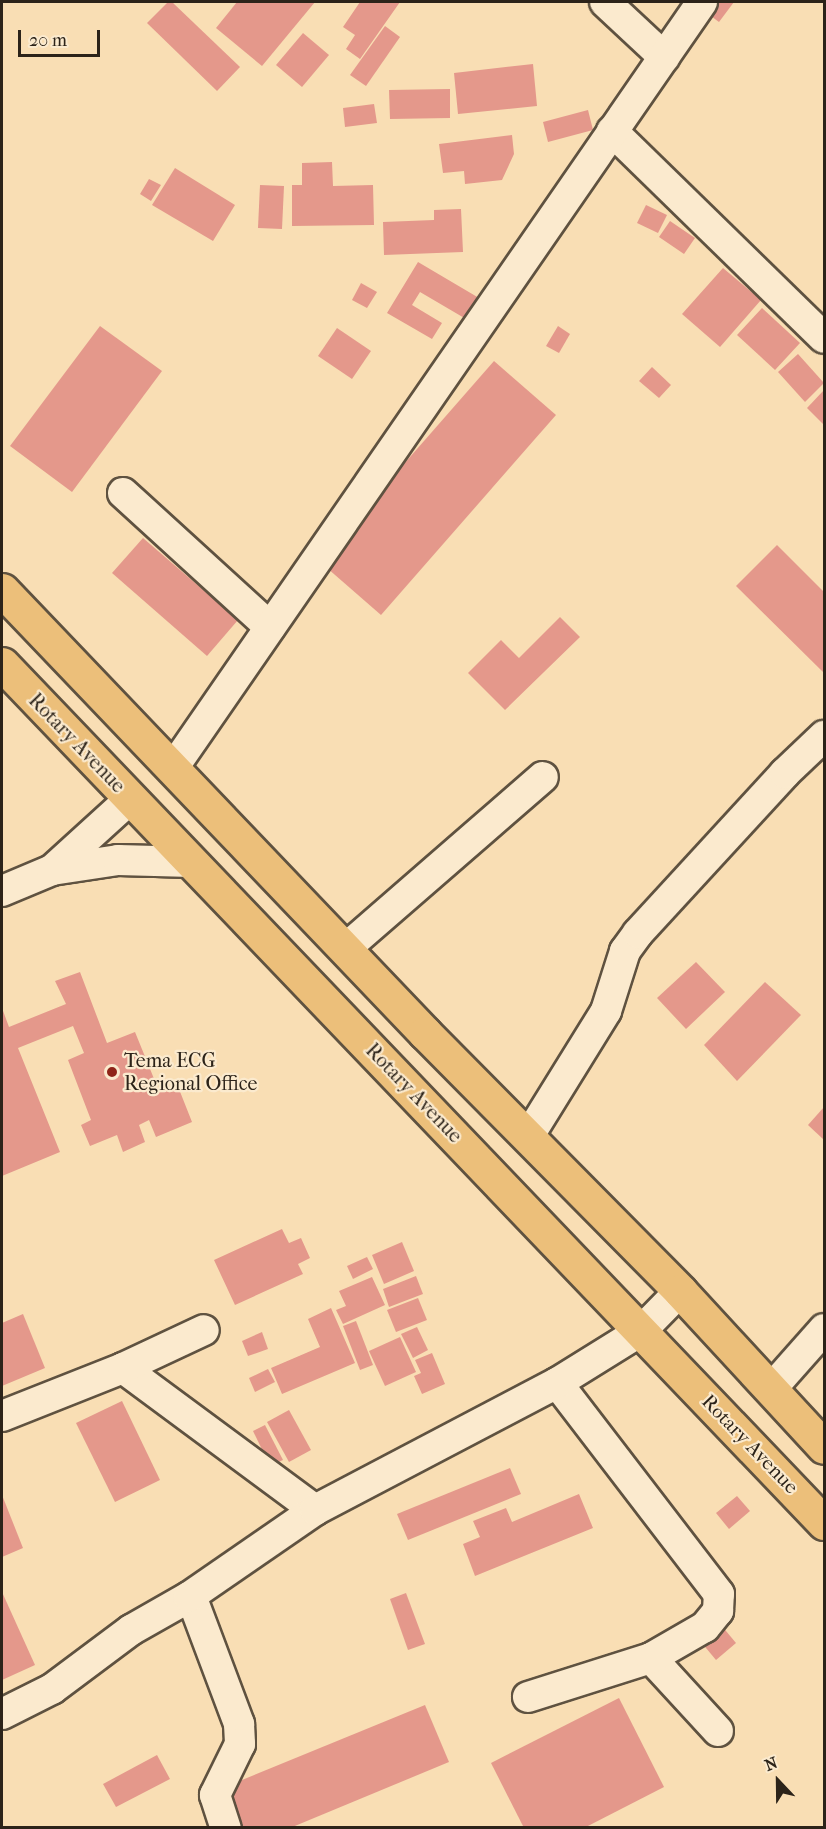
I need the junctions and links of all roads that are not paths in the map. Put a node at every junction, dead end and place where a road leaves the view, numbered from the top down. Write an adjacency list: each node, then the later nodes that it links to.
1 (605, 2): 3 (street)
2 (702, 2): 3 (street)
3 (664, 57): 4 (street)
4 (612, 131): 5 (street); 8 (street)
5 (825, 338)
6 (123, 492): 8 (street)
7 (2, 590): 11 (main road)
8 (270, 627): 11 (street)
9 (2, 664): 13 (main road, Rotary Avenue)
10 (825, 736): 18 (street)
11 (173, 768): 17 (main road)
12 (543, 777): 17 (street)
13 (131, 798): 14 (main road, Rotary Avenue); 15 (street)
14 (192, 862): 15 (street); 22 (main road, Rotary Avenue)
15 (52, 870): 16 (street)
16 (2, 891)
17 (345, 949): 18 (main road)
18 (528, 1137): 19 (main road)
19 (680, 1291): 22 (street); 25 (main road)
20 (825, 1329): 25 (street)
21 (204, 1330): 23 (street)
22 (641, 1331): 24 (street); 29 (main road, Rotary Avenue)
23 (123, 1368): 26 (street); 28 (street)
24 (557, 1383): 28 (street); 31 (street)
25 (771, 1389): 27 (main road)
26 (2, 1416)
27 (825, 1447)
28 (315, 1510): 30 (street)
29 (825, 1523)
30 (190, 1596): 33 (street); 35 (street)
31 (651, 1658): 32 (street); 34 (street)
32 (528, 1696)
33 (2, 1714)
34 (718, 1731)
35 (226, 1827)

